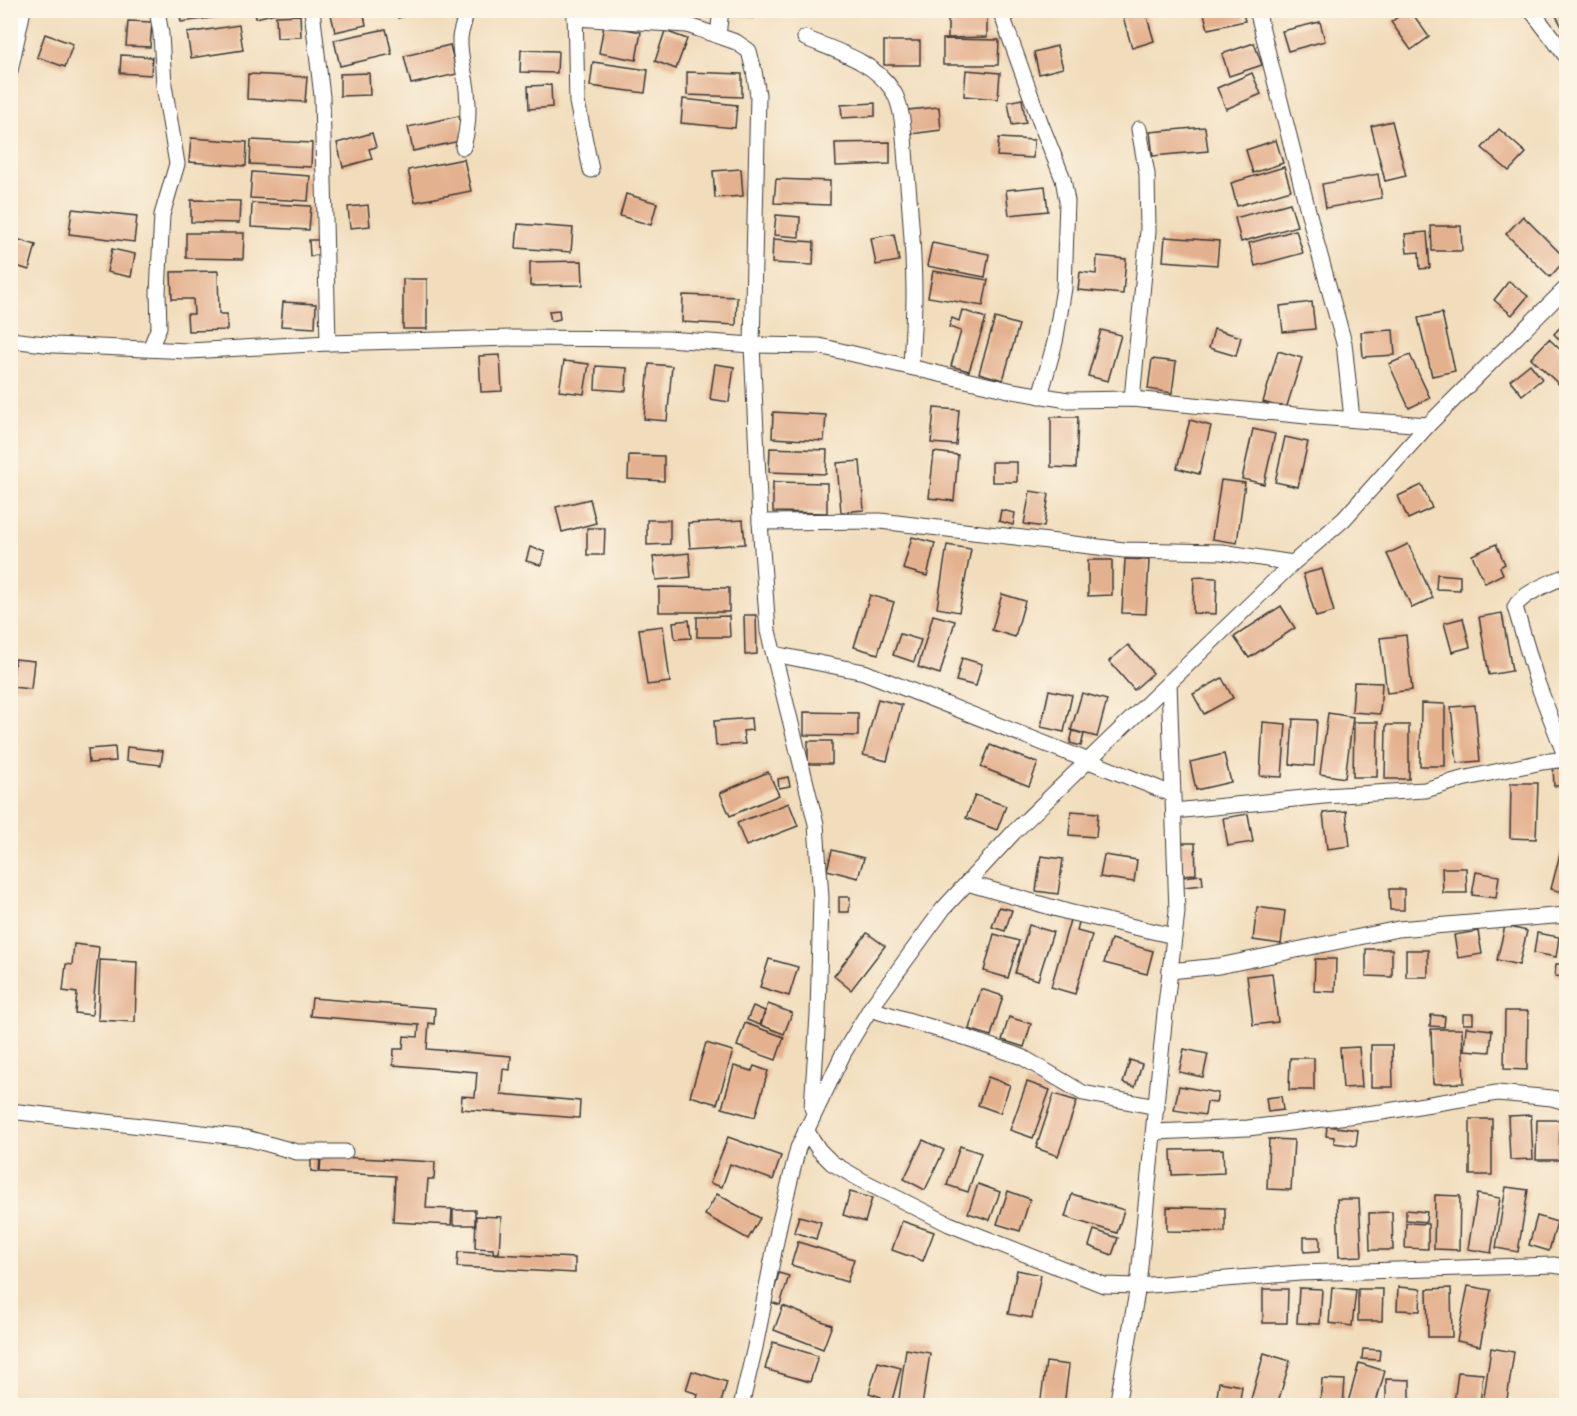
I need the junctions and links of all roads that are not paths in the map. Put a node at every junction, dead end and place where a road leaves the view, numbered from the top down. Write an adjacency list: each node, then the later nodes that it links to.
1 (23, 10): 13 (street)
2 (157, 10): 21 (street)
3 (312, 10): 19 (street)
4 (465, 10): 15 (street)
5 (721, 10): 10 (street)
6 (1000, 10): 23 (street)
7 (1257, 10): 25 (street)
8 (1531, 10): 12 (street)
9 (575, 14): 10 (street); 16 (street)
10 (718, 35): 20 (street)
11 (805, 38): 22 (street)
12 (1566, 56)
13 (10, 71)
14 (1139, 129): 24 (street)
15 (464, 147)
16 (591, 170)
17 (1566, 288): 26 (street)
18 (10, 340): 21 (street)
19 (328, 343): 20 (street); 21 (street)
20 (752, 345): 22 (street); 27 (street)
21 (150, 349)
22 (911, 368): 23 (street)
23 (1040, 396): 24 (street)
24 (1132, 399): 25 (street)
25 (1352, 419): 26 (street)
26 (1428, 425): 28 (street)
27 (760, 522): 28 (street); 30 (street)
28 (1293, 563): 31 (street)
29 (1566, 576): 32 (street)
30 (774, 654): 33 (street); 44 (street)
31 (1170, 682): 33 (street); 34 (street)
32 (1566, 758): 35 (street)
33 (1090, 760): 34 (street); 36 (street)
34 (1172, 794): 35 (street)
35 (1174, 811): 38 (street)
36 (967, 883): 38 (street); 40 (street)
37 (1566, 915): 39 (street)
38 (1174, 936): 39 (street)
39 (1170, 971): 42 (street)
40 (870, 1009): 42 (street); 44 (street)
41 (1566, 1102): 45 (street)
42 (1157, 1107): 45 (street)
43 (10, 1111): 46 (street)
44 (809, 1124): 48 (street); 49 (street)
45 (1154, 1132): 48 (street)
46 (345, 1152)
47 (1566, 1267): 48 (street)
48 (1138, 1287): 50 (street)
49 (741, 1406)
50 (1117, 1406)

